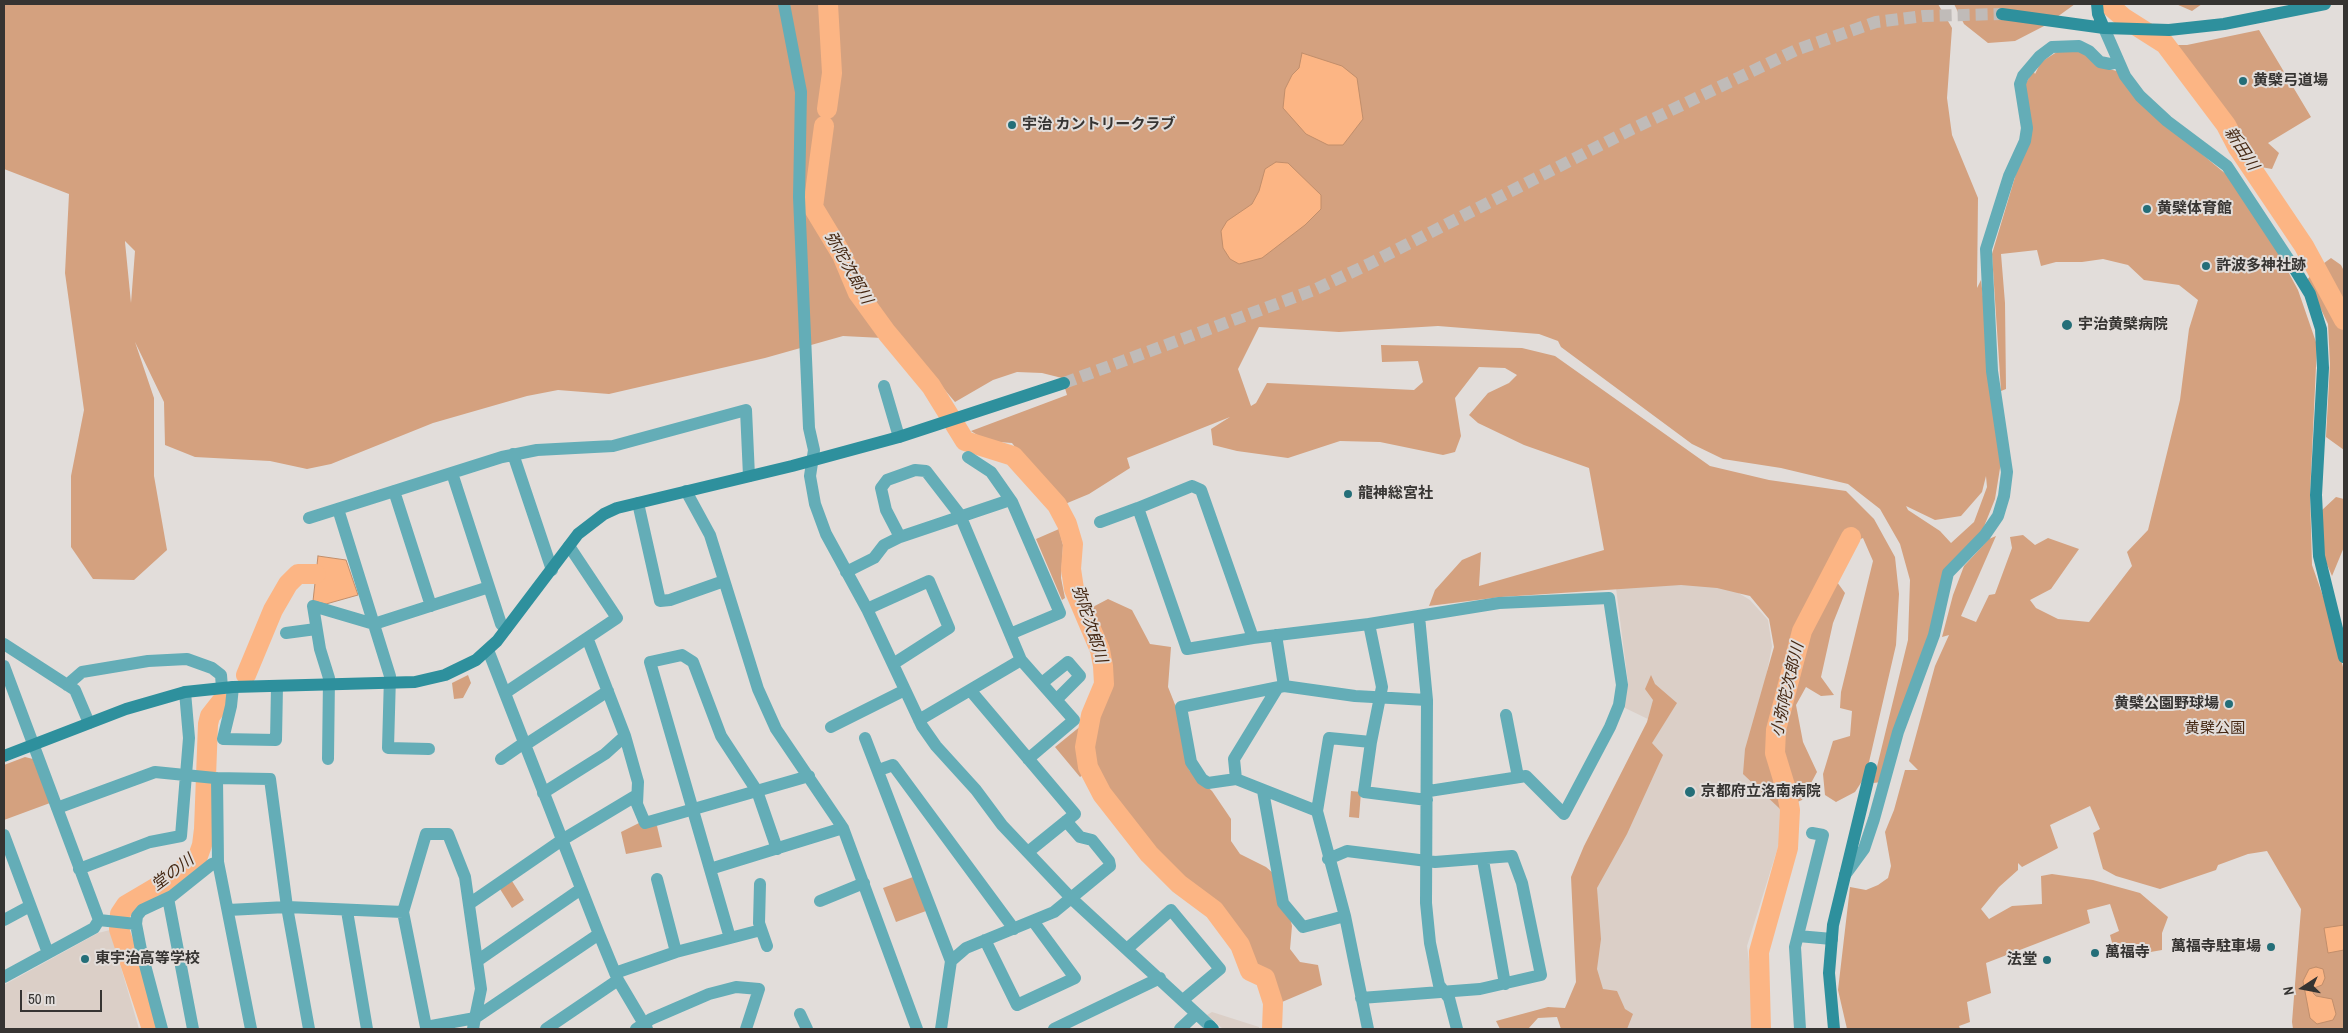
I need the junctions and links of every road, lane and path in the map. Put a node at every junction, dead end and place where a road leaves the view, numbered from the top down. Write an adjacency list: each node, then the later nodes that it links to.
1 (784, 4): 12 (street)
2 (2097, 4): 5 (street)
3 (2325, 4): 5 (street)
4 (2002, 14): 5 (street)
5 (2104, 28): 6 (street)
6 (2119, 62): 44 (street); 105 (street)
7 (1064, 383): 9 (street)
8 (884, 386): 9 (street)
9 (899, 436): 12 (street)
10 (513, 454): 13 (street); 14 (street); 26 (street)
11 (968, 457): 17 (street)
12 (812, 461): 14 (street); 27 (street)
13 (452, 473): 15 (street); 29 (street)
14 (749, 476): 16 (street)
15 (394, 491): 20 (street); 30 (street)
16 (686, 491): 18 (street); 28 (street)
17 (1010, 500): 21 (street); 38 (street)
18 (638, 503): 25 (street); 28 (street)
19 (1138, 508): 23 (street); 40 (street); 40 (street)
20 (338, 509): 22 (street); 33 (street)
21 (960, 515): 24 (street); 24 (street); 38 (street)
22 (310, 518)
23 (1100, 522)
24 (900, 537): 27 (street)
25 (569, 546): 26 (street); 41 (street)
26 (552, 570): 36 (street)
27 (846, 572): 31 (street)
28 (724, 581): 80 (street)
29 (489, 587): 30 (street); 36 (street)
30 (431, 606): 33 (street)
31 (868, 609): 46 (street); 46 (street)
32 (1419, 616): 34 (street); 62 (street); 81 (street)
33 (374, 624): 35 (street); 48 (street)
34 (1369, 624): 39 (street); 60 (street)
35 (316, 630): 37 (street); 51 (street)
36 (506, 630): 43 (street)
37 (286, 633)
38 (1010, 634): 45 (street)
39 (1276, 635): 40 (street); 53 (street)
40 (1253, 638)
41 (588, 640): 57 (street); 59 (street)
42 (4, 644): 50 (street)
43 (488, 650): 48 (street); 59 (street)
44 (2344, 657)
45 (1020, 660): 49 (street); 56 (street)
46 (893, 664): 55 (street)
47 (4, 666): 70 (street)
48 (389, 683): 51 (street); 72 (street)
49 (1042, 683): 61 (street); 61 (street)
50 (67, 685): 54 (street); 65 (street)
51 (329, 685): 52 (street); 74 (street)
52 (277, 686): 54 (street); 54 (street)
53 (1281, 686): 60 (street); 83 (street); 83 (street)
54 (227, 688): 58 (street)
55 (905, 690): 64 (street); 66 (street)
56 (970, 690): 64 (street); 76 (street)
57 (608, 691): 67 (street); 71 (street)
58 (185, 692): 65 (street); 79 (street)
59 (505, 693): 71 (street)
60 (1380, 697): 62 (street); 69 (street)
61 (1056, 699): 76 (street)
62 (1427, 700): 88 (street)
63 (1506, 715): 81 (street)
64 (919, 720): 98 (street)
65 (89, 723): 70 (street)
66 (832, 726)
67 (625, 736): 86 (street); 87 (street)
68 (865, 738): 78 (street)
69 (1371, 742): 88 (street); 91 (street)
70 (33, 744): 73 (street); 89 (street)
71 (525, 744): 75 (street); 86 (street)
72 (429, 749)
73 (4, 756)
74 (328, 759)
75 (501, 759)
76 (1028, 759): 92 (street)
77 (1871, 768): 105 (street)
78 (879, 770): 124 (street); 136 (street)
79 (190, 775): 82 (street); 89 (street); 104 (street)
80 (809, 776): 84 (street); 93 (street)
81 (1518, 777): 88 (street)
82 (216, 778): 102 (street); 115 (street)
83 (1236, 778): 85 (street)
84 (757, 791): 90 (street); 90 (street); 97 (street)
85 (1263, 791): 91 (street); 119 (street)
86 (543, 793): 96 (street)
87 (637, 794): 90 (street); 96 (street)
88 (1428, 795): 101 (street)
89 (56, 808): 104 (street)
90 (693, 809): 103 (street)
91 (1317, 811): 99 (street)
92 (1066, 821): 98 (street); 111 (street)
93 (843, 828): 97 (street); 107 (street)
94 (1812, 833): 127 (street)
95 (4, 834): 114 (street)
96 (562, 840): 109 (street); 113 (street)
97 (777, 849): 103 (street)
98 (1028, 852): 111 (street)
99 (1328, 859): 101 (street); 119 (street)
100 (1483, 860): 101 (street); 140 (street); 140 (street)
101 (1425, 861): 141 (street)
102 (218, 862): 110 (street); 116 (street)
103 (710, 868): 128 (street)
104 (79, 869): 121 (street)
105 (1844, 877): 129 (street)
106 (657, 879): 133 (street)
107 (864, 883): 112 (street); 159 (street)
108 (760, 884): 125 (street)
109 (581, 889): 126 (street); 135 (street)
110 (168, 898): 123 (street); 152 (street)
111 (1072, 899): 122 (street); 132 (street)
112 (820, 902)
113 (469, 904): 118 (street); 135 (street)
114 (30, 906): 120 (street); 134 (street)
115 (287, 907): 116 (street); 117 (street); 154 (street)
116 (228, 910): 153 (street)
117 (347, 911): 118 (street); 155 (street)
118 (403, 912): 148 (street)
119 (1345, 916): 142 (street)
120 (4, 920)
121 (102, 921): 123 (street); 134 (street)
122 (1033, 921): 124 (street); 130 (street)
123 (134, 923): 151 (street)
124 (1014, 929): 130 (street)
125 (761, 930): 128 (street); 131 (street)
126 (599, 934): 137 (street); 146 (street)
127 (1798, 936): 129 (street); 165 (street)
128 (730, 938): 133 (street)
129 (1832, 939): 166 (street)
130 (985, 940): 136 (street)
131 (766, 946)
132 (1128, 948): 139 (street); 143 (street)
133 (676, 952): 137 (street)
134 (48, 953): 138 (street)
135 (477, 961): 146 (street)
136 (951, 961): 160 (street)
137 (617, 976): 149 (street); 156 (street)
138 (4, 977)
139 (1160, 978): 143 (street); 147 (street)
140 (1505, 984): 141 (street)
141 (1444, 991): 142 (street); 164 (street)
142 (1361, 998): 163 (street)
143 (1183, 1000): 145 (street)
144 (800, 1014): 158 (street)
145 (1196, 1014): 150 (street); 162 (street)
146 (474, 1024): 148 (street)
147 (1075, 1025): 161 (street)
148 (426, 1028)
149 (643, 1028): 157 (street)
150 (1212, 1028)
151 (162, 1029)
152 (193, 1029)
153 (251, 1029)
154 (309, 1029)
155 (367, 1029)
156 (546, 1029)
157 (746, 1029)
158 (808, 1029)
159 (918, 1029)
160 (941, 1029)
161 (1054, 1029)
162 (1180, 1029)
163 (1368, 1029)
164 (1457, 1029)
165 (1800, 1029)
166 (1834, 1029)

